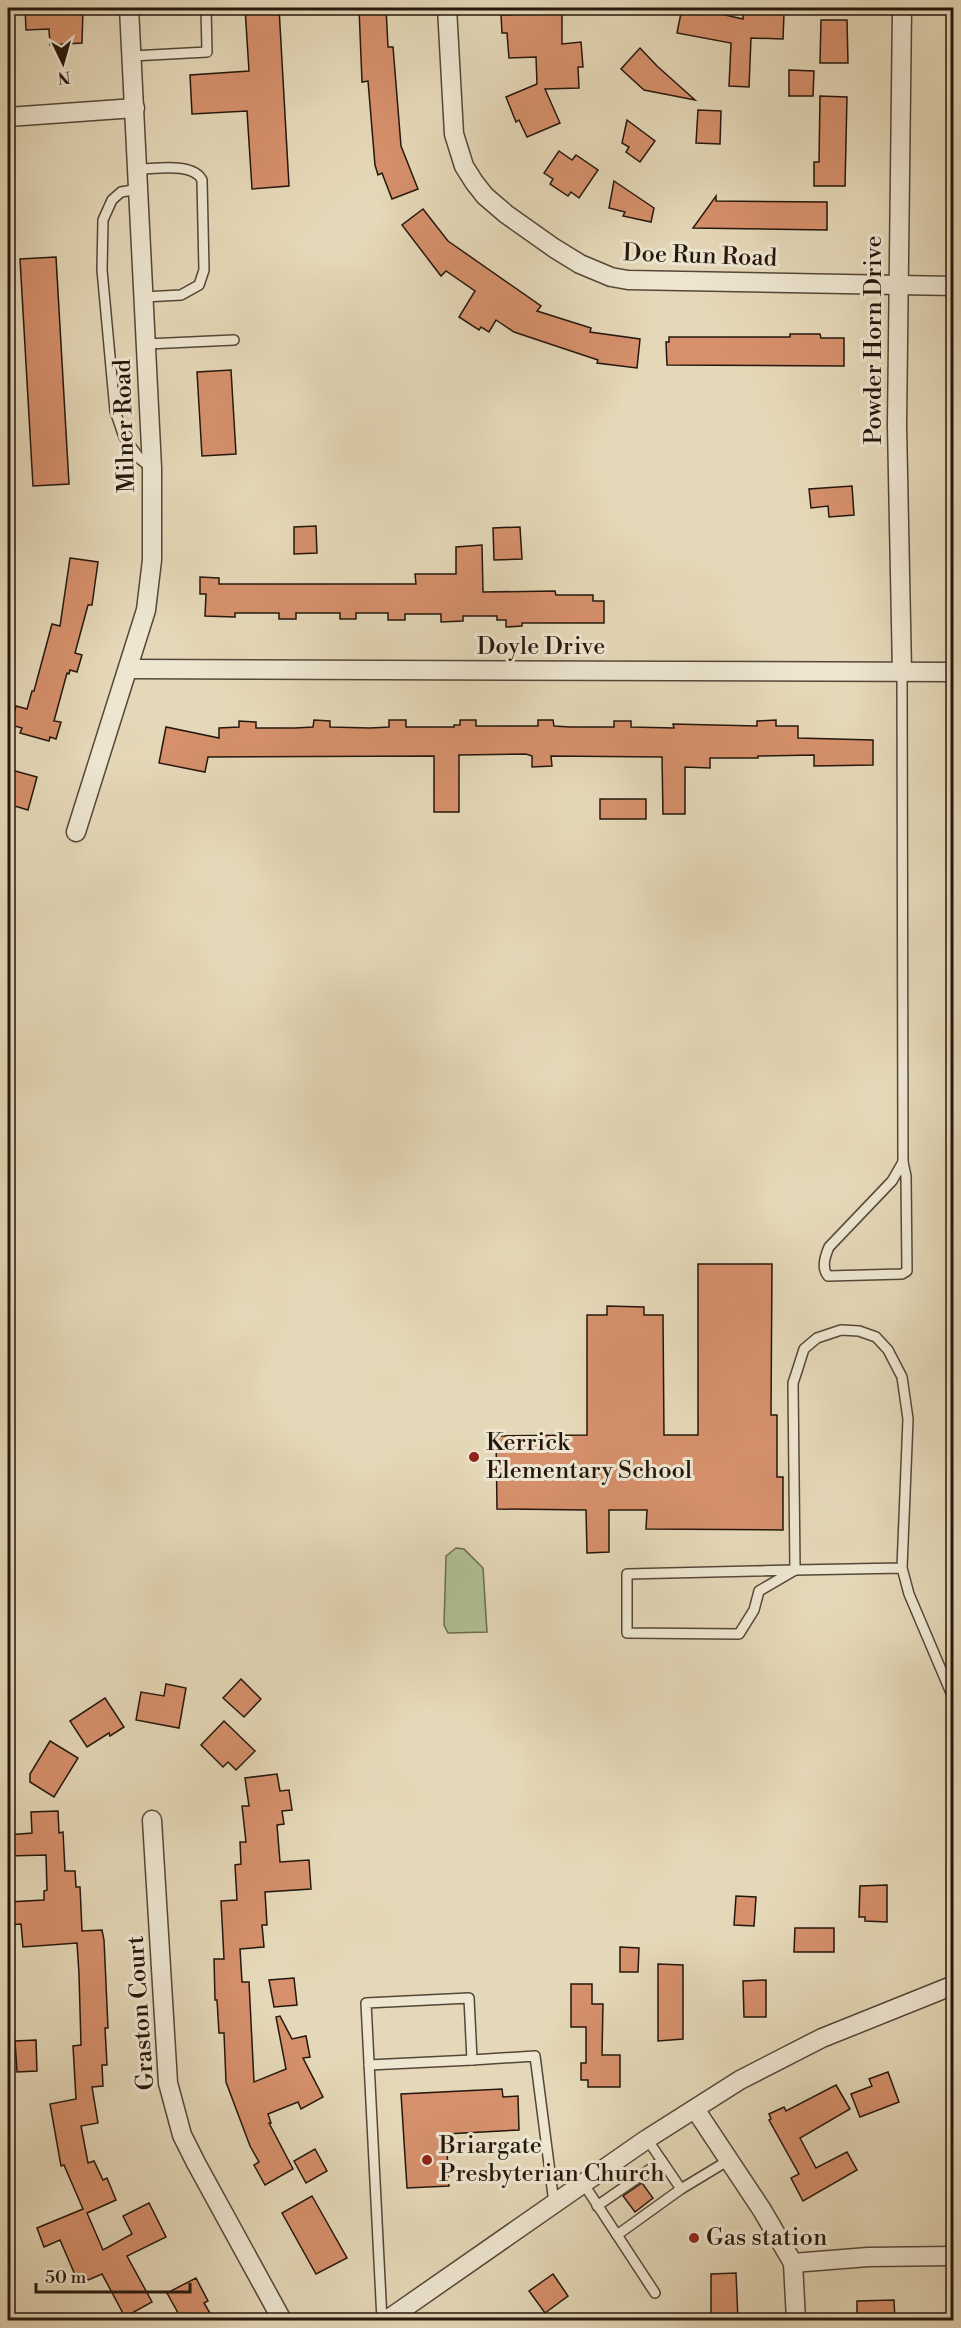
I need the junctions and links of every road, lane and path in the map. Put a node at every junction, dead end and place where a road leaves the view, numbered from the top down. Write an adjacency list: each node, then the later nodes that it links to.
1 (129, 8): 5 (street, Milner Road)
2 (206, 8): 5 (lane)
3 (447, 8): 10 (street, Doe Run Road)
4 (902, 8): 10 (street, Powder Horn Drive)
5 (132, 56): 6 (street, Milner Road)
6 (135, 108): 7 (street); 8 (street, Milner Road)
7 (8, 117)
8 (138, 169): 9 (street, Milner Road); 12 (lane)
9 (139, 189): 12 (street, Milner Road); 15 (lane)
10 (898, 285): 11 (street, Doe Run Road); 17 (street, Powder Horn Drive)
11 (954, 286)
12 (144, 297): 14 (street, Milner Road)
13 (234, 340): 14 (lane)
14 (147, 344): 15 (street, Milner Road)
15 (152, 468): 16 (street, Milner Road)
16 (128, 669): 17 (street, Doyle Drive); 19 (street, Milner Road)
17 (902, 672): 18 (street, Doyle Drive); 20 (lane)
18 (954, 672)
19 (76, 832)
20 (903, 1162): 20 (lane)
21 (902, 1568): 22 (lane); 22 (lane); 23 (lane)
22 (795, 1570): 22 (lane)
23 (954, 1700)
24 (152, 1820): 40 (street, Graston Court)
25 (954, 1985): 28 (street)
26 (472, 2060): 27 (lane); 27 (lane); 34 (lane)
27 (369, 2065): 41 (lane)
28 (695, 2109): 29 (street); 30 (street)
29 (647, 2139): 31 (lane); 32 (street)
30 (729, 2160): 33 (lane); 38 (street)
31 (662, 2161): 33 (lane); 35 (lane)
32 (583, 2184): 34 (street); 35 (lane)
33 (681, 2189): 36 (lane)
34 (554, 2203): 42 (street)
35 (597, 2206): 36 (lane)
36 (617, 2235): 39 (lane)
37 (954, 2256): 38 (street)
38 (793, 2263): 43 (street)
39 (655, 2293)
40 (282, 2320)
41 (382, 2320)
42 (387, 2320)
43 (796, 2320)

